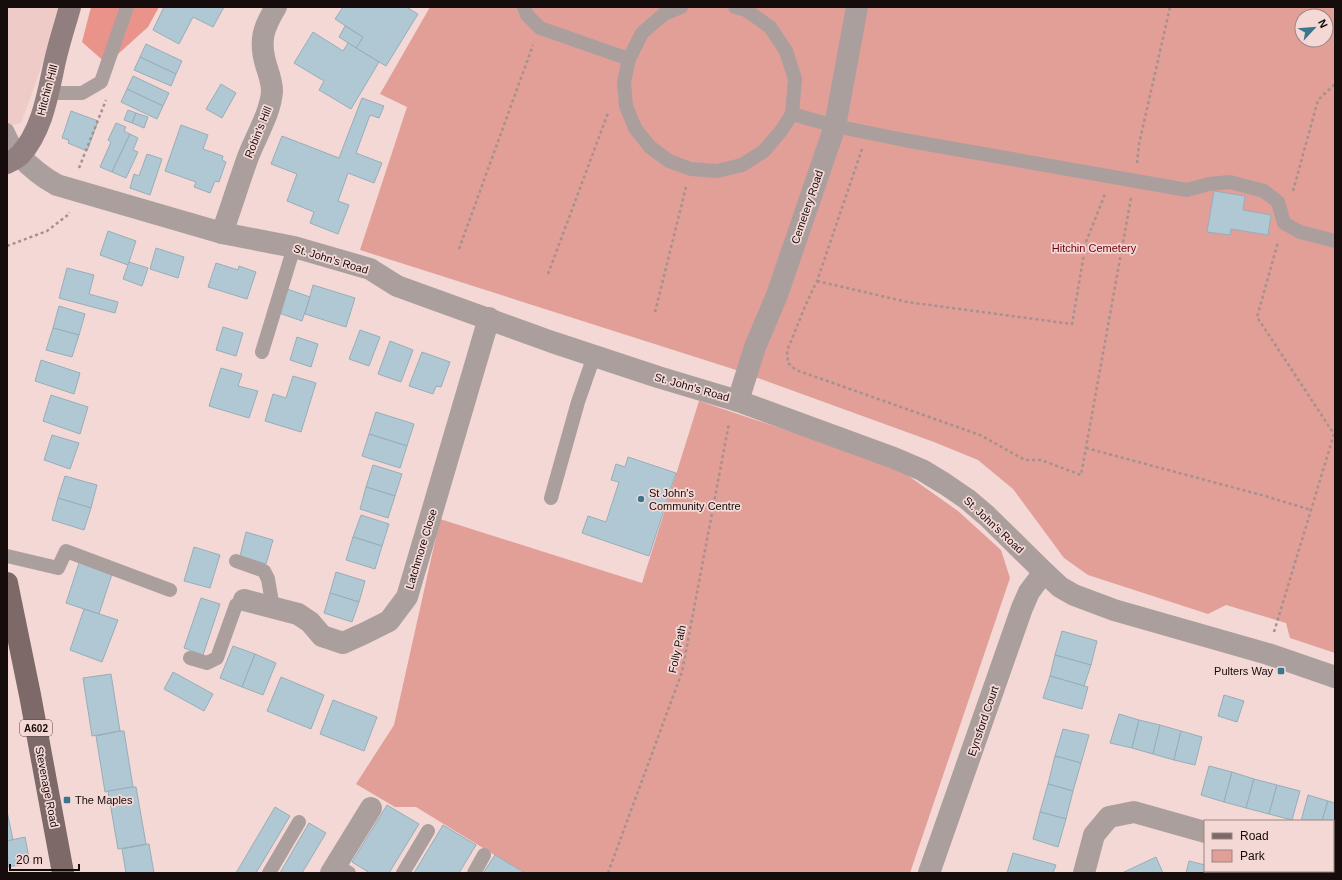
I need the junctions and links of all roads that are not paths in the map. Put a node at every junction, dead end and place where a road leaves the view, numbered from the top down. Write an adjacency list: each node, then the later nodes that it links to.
1 (70, 7): 9 (main road, Hitchin Hill)
2 (127, 7): 9 (lane)
3 (276, 7): 14 (street, Robin's Hill)
4 (524, 7): 8 (lane)
5 (681, 7): 8 (lane)
6 (735, 7): 10 (lane)
7 (857, 7): 11 (street, Cemetery Road)
8 (629, 58): 10 (lane)
9 (48, 93): 13 (main road, Hitchin Hill)
10 (792, 114): 11 (lane)
11 (835, 126): 15 (lane); 20 (street, Cemetery Road)
12 (7, 130): 13 (lane)
13 (13, 159): 14 (street, St. John's Road)
14 (222, 233): 16 (street, St. John's Road)
15 (1335, 241)
16 (294, 247): 17 (street, St. John's Road); 18 (lane)
17 (489, 318): 19 (street, St. John's Road); 28 (street, Latchmore Close)
18 (262, 352)
19 (594, 356): 20 (street, St. John's Road); 21 (lane)
20 (734, 410): 24 (street, St. John's Road)
21 (551, 498)
22 (7, 556): 26 (lane)
23 (236, 561): 28 (lane)
24 (1044, 572): 31 (street, St. John's Road); 42 (street, Eynsford Court)
25 (7, 583): 29 (main road, Stevenage Road / A602)
26 (170, 590)
27 (244, 600): 28 (street, Latchmore Close); 30 (lane)
28 (273, 608)
29 (11, 617): 38 (main road, Stevenage Road / A602)
30 (190, 658)
31 (1335, 677)
32 (371, 808): 37 (street)
33 (299, 822): 39 (lane)
34 (428, 831): 40 (lane)
35 (1204, 832): 43 (street)
36 (484, 856): 41 (lane)
37 (339, 870)
38 (63, 873)
39 (269, 873)
40 (403, 873)
41 (474, 873)
42 (929, 873)
43 (1084, 873)

